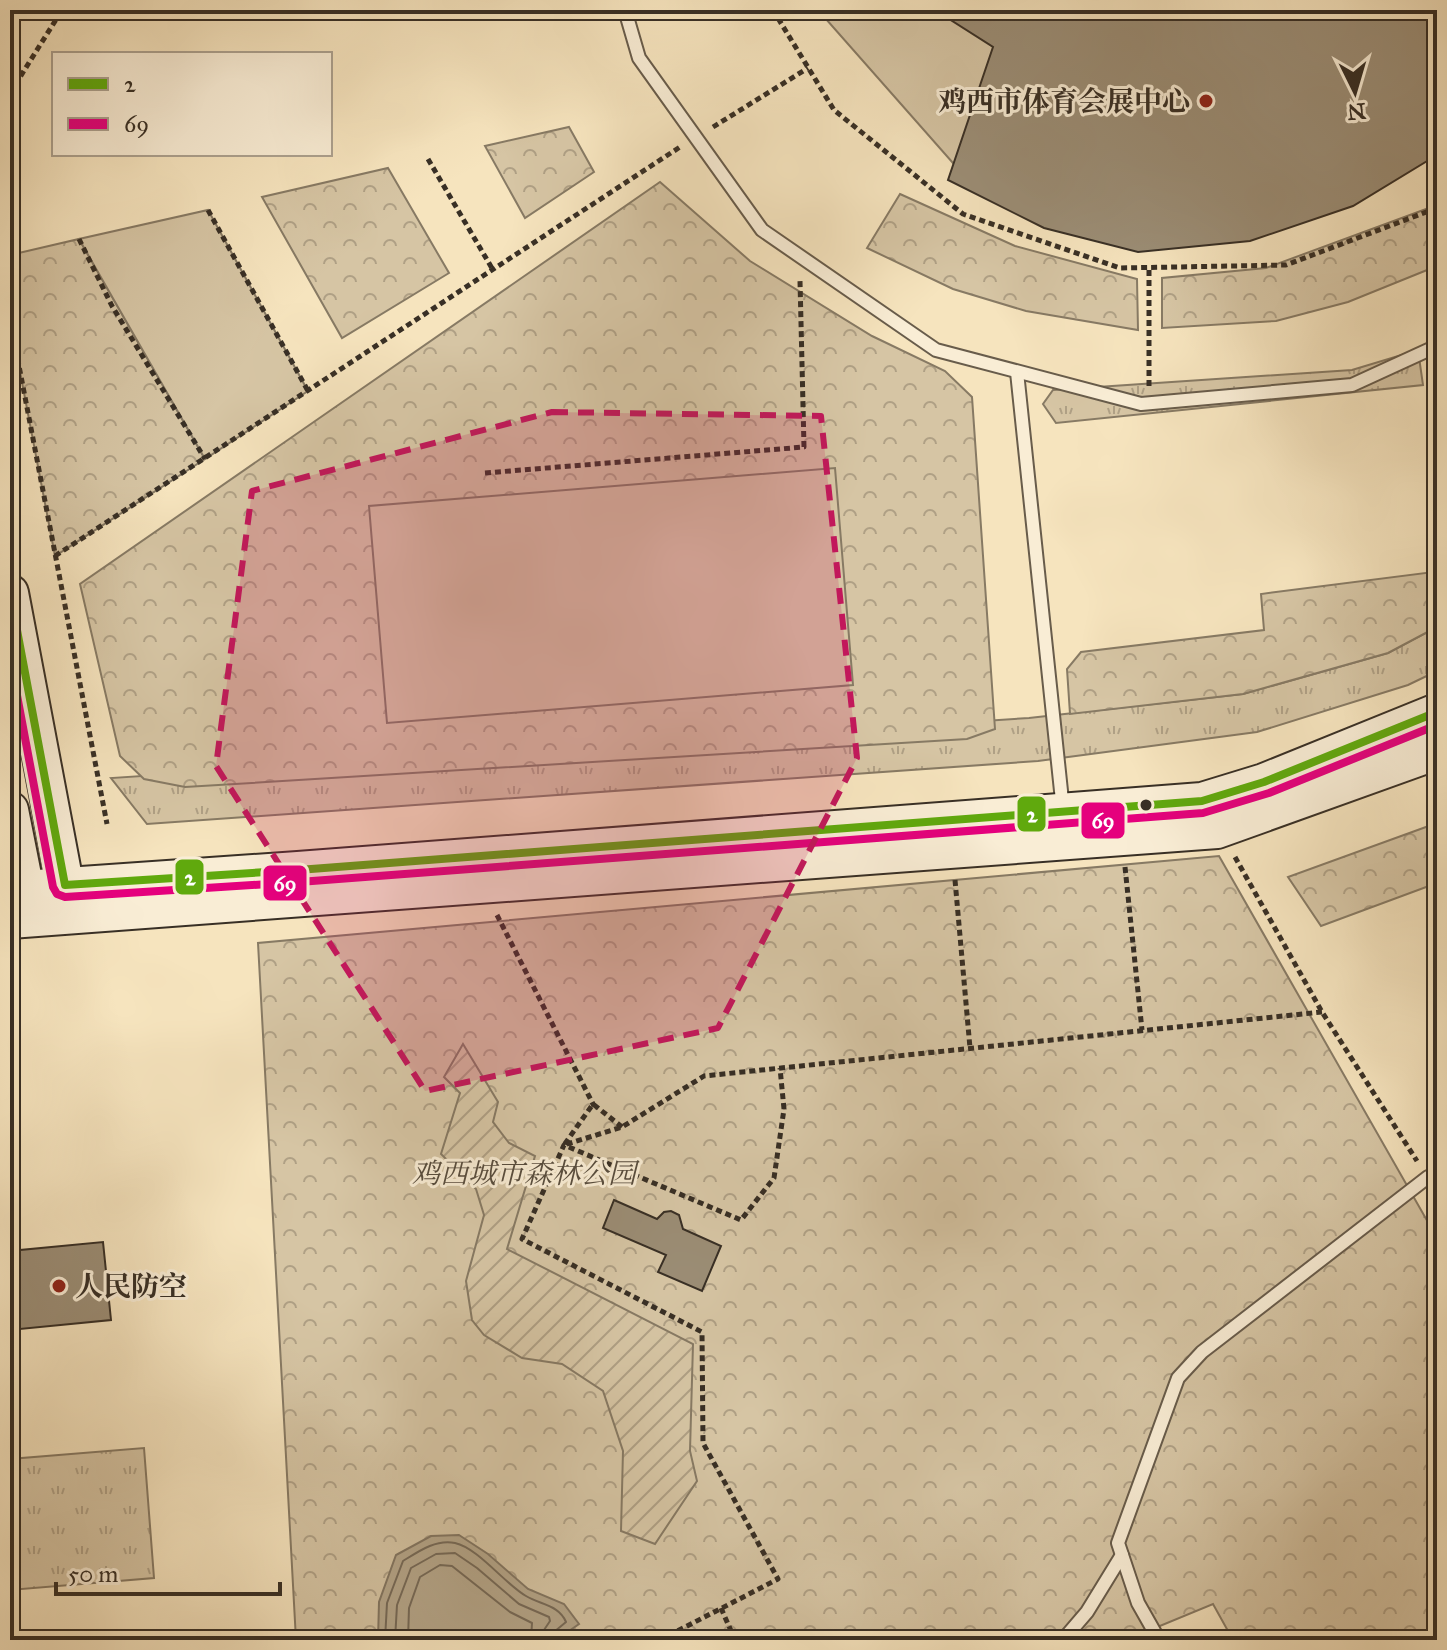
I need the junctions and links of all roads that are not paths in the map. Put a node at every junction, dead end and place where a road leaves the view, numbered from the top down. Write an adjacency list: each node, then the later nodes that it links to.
1 (625, 10): 3 (lane)
2 (1437, 346): 3 (lane)
3 (1017, 372): 8 (lane)
4 (10, 593): 9 (main road)
5 (1437, 712): 8 (main road)
6 (1437, 751): 9 (main road)
7 (10, 810): 10 (main road)
8 (1064, 811): 9 (main road)
9 (68, 900): 10 (main road)
10 (19, 904)
11 (1428, 1177): 12 (lane)
12 (1122, 1555): 13 (lane); 14 (lane)
13 (1063, 1640)
14 (1159, 1640)

